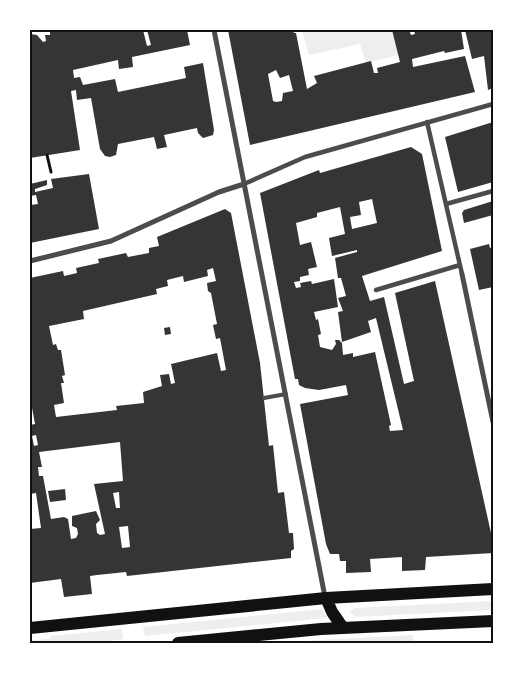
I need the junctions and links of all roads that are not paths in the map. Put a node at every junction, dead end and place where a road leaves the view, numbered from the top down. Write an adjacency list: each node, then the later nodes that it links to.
1 (214, 30): 4 (street)
2 (493, 104): 3 (street)
3 (427, 122): 4 (street); 6 (street)
4 (244, 184): 7 (street); 11 (street)
5 (493, 191): 6 (street)
6 (446, 204): 8 (street)
7 (30, 261)
8 (460, 265): 9 (street); 10 (street)
9 (462, 274): 13 (street)
10 (376, 290)
11 (286, 394): 12 (lane); 15 (street)
12 (264, 398)
13 (493, 422)
14 (493, 589): 15 (main road)
15 (326, 598): 17 (main road); 18 (main road)
16 (493, 621): 18 (main road)
17 (30, 628)
18 (343, 628): 19 (main road)
19 (178, 643)

